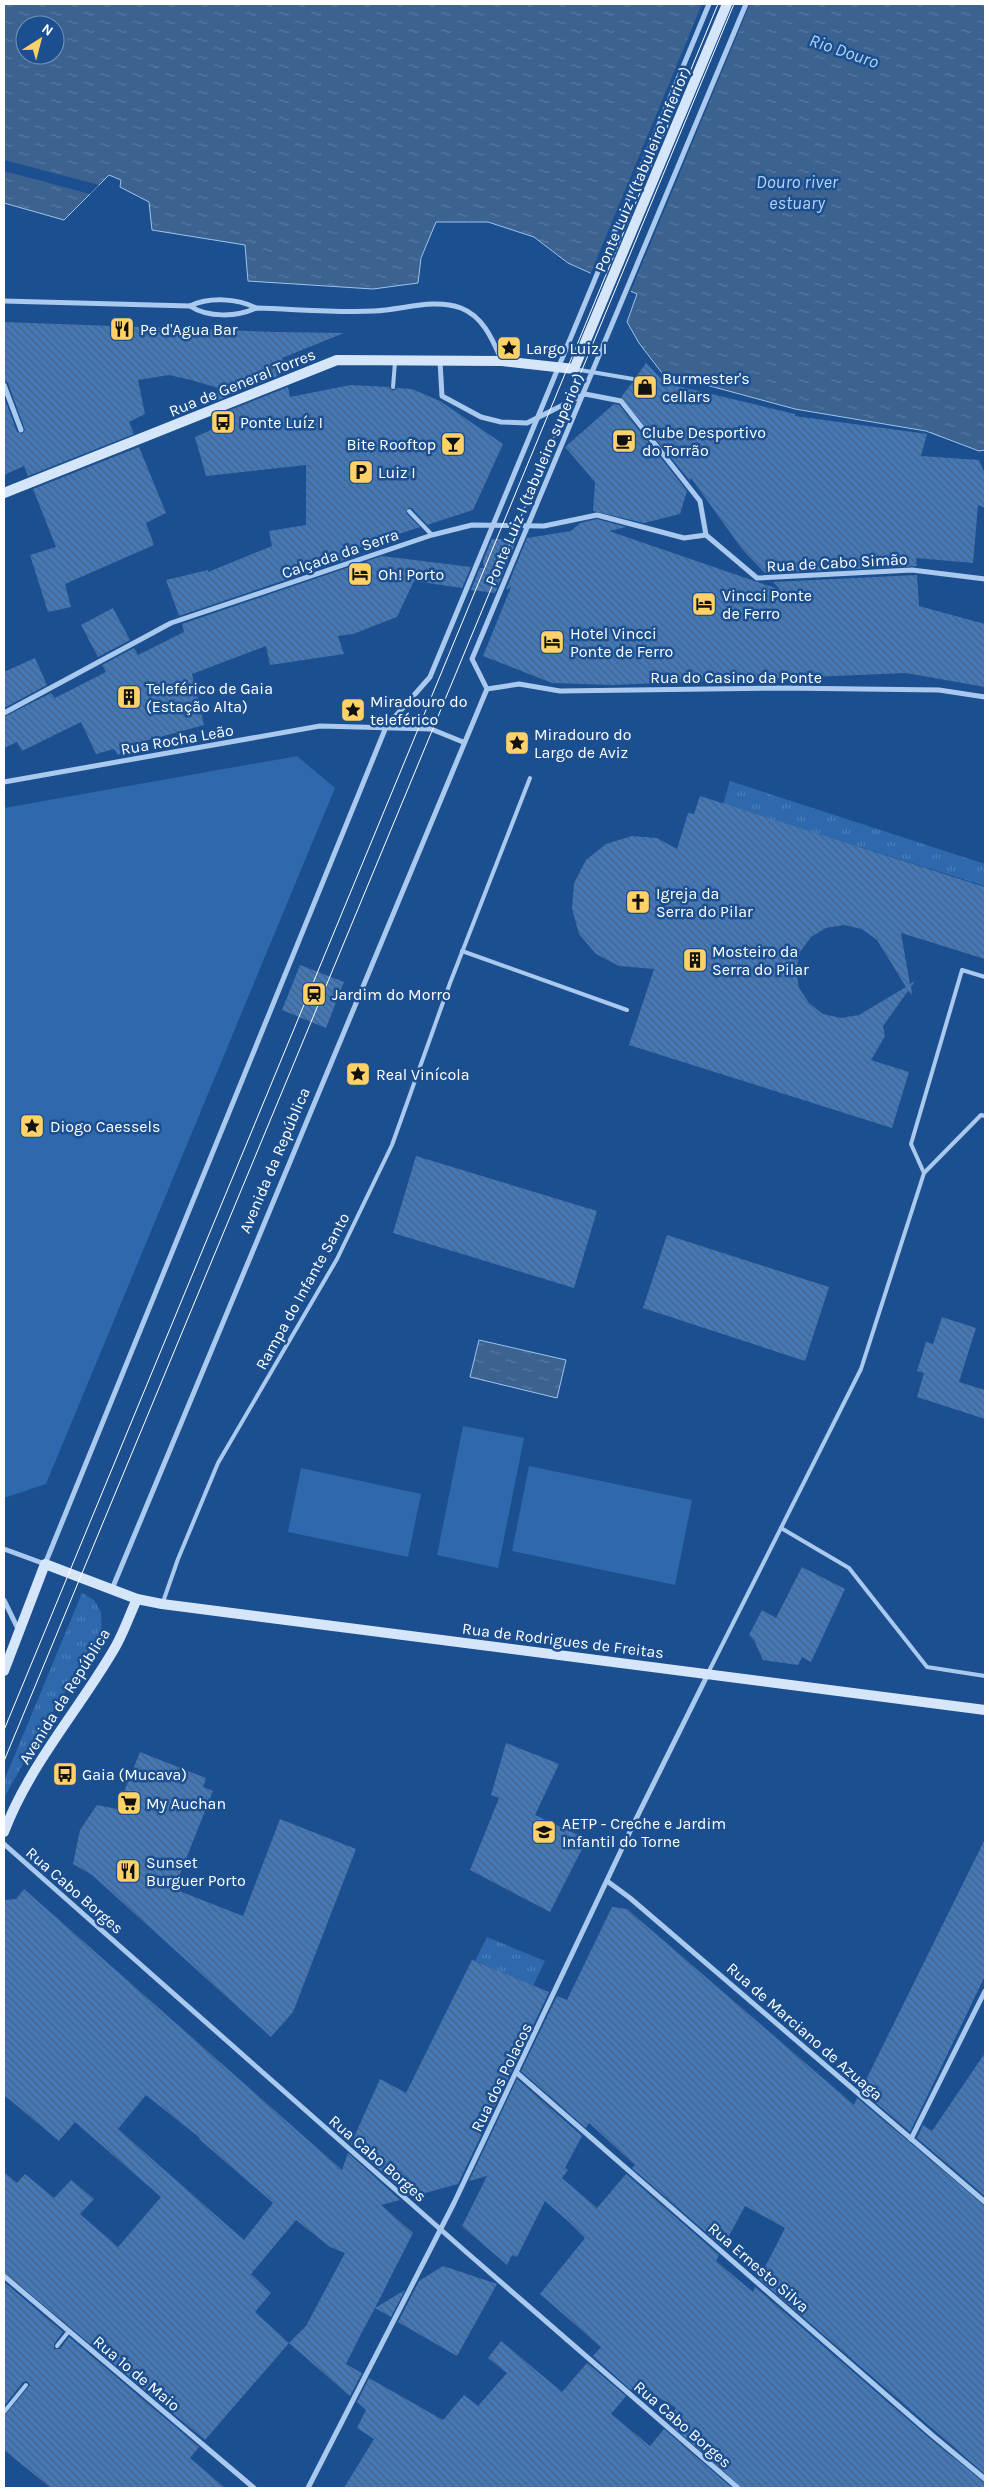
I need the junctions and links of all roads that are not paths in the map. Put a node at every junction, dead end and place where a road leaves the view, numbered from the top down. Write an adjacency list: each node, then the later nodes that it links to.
1 (709, 4): 23 (street, Ponte Luiz I (tabuleiro superior))
2 (727, 4): 10 (main road, Ponte Luiz I (tabuleiro inferior))
3 (746, 4): 20 (street, Ponte Luiz I (tabuleiro superior))
4 (4, 301): 5 (street)
5 (190, 306): 6 (street); 6 (street)
6 (256, 308): 8 (street)
7 (440, 361): 8 (main road, Rua de General Torres); 9 (main road, Rua de General Torres); 18 (street)
8 (502, 361): 10 (main road)
9 (395, 362): 13 (lane); 15 (main road, Rua de General Torres)
10 (574, 369): 11 (lane)
11 (633, 379)
12 (4, 385): 14 (street)
13 (393, 388)
14 (21, 430)
15 (4, 494)
16 (409, 511): 17 (lane)
17 (432, 535): 18 (street, Calçada da Serra); 22 (street, Calçada da Serra)
18 (706, 535): 19 (street, Rua de Cabo Simão)
19 (985, 579)
20 (487, 689): 21 (street, Rua do Casino da Ponte); 24 (street, Avenida da República)
21 (985, 697)
22 (4, 713)
23 (386, 727): 24 (street); 26 (street, Rua Rocha Leão); 34 (street)
24 (463, 742): 35 (street, Avenida da República)
25 (530, 778): 27 (lane, Rampa do Infante Santo)
26 (4, 782)
27 (462, 951): 29 (lane); 38 (lane, Rampa do Infante Santo)
28 (985, 977): 31 (lane)
29 (627, 1010)
30 (985, 1116): 31 (lane)
31 (924, 1173): 32 (lane)
32 (781, 1528): 41 (lane); 42 (lane)
33 (4, 1548): 34 (street)
34 (45, 1564): 35 (main road); 39 (main road)
35 (112, 1589): 36 (main road)
36 (137, 1599): 38 (main road, Rua de Rodrigues de Freitas); 44 (main road, Avenida da República)
37 (4, 1600): 39 (street)
38 (162, 1604): 41 (main road, Rua de Rodrigues de Freitas)
39 (20, 1632): 40 (main road)
40 (4, 1670)
41 (708, 1674): 43 (main road, Rua de Rodrigues de Freitas); 46 (street, Rua dos Polacos)
42 (985, 1676)
43 (985, 1710)
44 (4, 1832)
45 (4, 1844): 51 (street, Rua Cabo Borges)
46 (607, 1882): 48 (street, Rua dos Polacos); 49 (street, Rua de Marciano de Azuaga)
47 (985, 1991): 49 (street)
48 (517, 2073): 51 (street, Rua dos Polacos); 57 (street, Rua Ernesto Silva)
49 (911, 2139): 50 (street, Rua de Marciano de Azuaga)
50 (985, 2202)
51 (440, 2229): 59 (street, Rua dos Polacos); 60 (street, Rua Cabo Borges)
52 (4, 2276): 53 (street, Rua 1º de Maio)
53 (69, 2331): 54 (lane); 58 (street, Rua 1º de Maio)
54 (57, 2346)
55 (26, 2385): 56 (lane)
56 (4, 2412)
57 (985, 2479)
58 (254, 2488)
59 (308, 2488)
60 (738, 2488)

